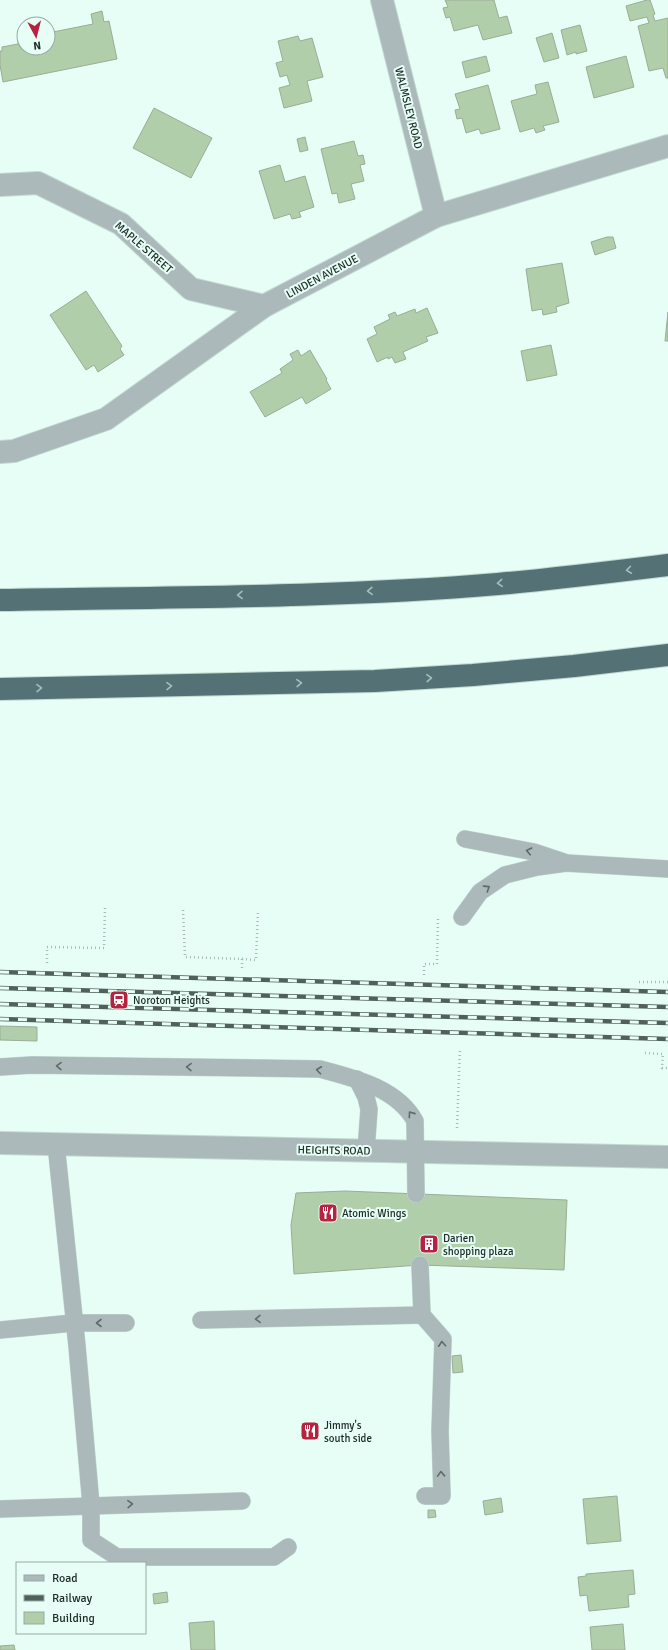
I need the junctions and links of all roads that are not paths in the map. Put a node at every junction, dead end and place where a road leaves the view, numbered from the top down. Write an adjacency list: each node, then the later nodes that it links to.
1 (382, 0): 4 (street, WALMSLEY ROAD)
2 (668, 146): 4 (street, LINDEN AVENUE)
3 (0, 185): 5 (street, MAPLE STREET)
4 (436, 216): 5 (street, LINDEN AVENUE)
5 (264, 306): 6 (street, LINDEN AVENUE)
6 (0, 452)
7 (668, 565): 8 (highway, one-way to 8)
8 (0, 600)
9 (668, 655): 10 (highway, one-way to 9)
10 (0, 689)
11 (465, 839): 12 (lane, one-way to 11)
12 (566, 863): 13 (lane); 14 (lane, one-way to 12)
13 (668, 869)
14 (462, 917)
15 (0, 1067): 16 (lane, one-way to 15)
16 (357, 1079): 19 (lane); 20 (lane, one-way to 16)
17 (0, 1143): 18 (street, HEIGHTS ROAD)
18 (56, 1144): 19 (street, HEIGHTS ROAD); 26 (lane)
19 (366, 1151): 20 (street, HEIGHTS ROAD)
20 (416, 1152): 21 (street, HEIGHTS ROAD); 22 (lane)
21 (668, 1157)
22 (416, 1194)
23 (420, 1265): 24 (lane)
24 (422, 1315): 25 (lane, one-way to 25); 29 (lane, one-way to 24)
25 (201, 1320)
26 (73, 1323): 27 (lane, one-way to 26); 28 (lane); 31 (lane)
27 (126, 1323)
28 (0, 1330)
29 (425, 1496)
30 (242, 1501): 31 (lane, one-way to 30)
31 (91, 1505): 32 (lane); 33 (lane)
32 (0, 1509)
33 (288, 1547)

